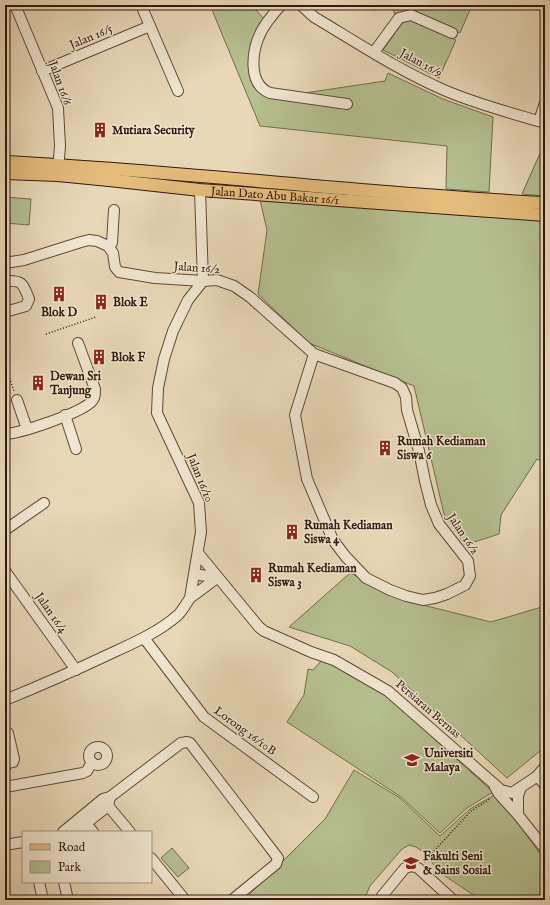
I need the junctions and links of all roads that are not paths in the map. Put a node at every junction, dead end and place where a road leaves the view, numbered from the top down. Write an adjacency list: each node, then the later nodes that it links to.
1 (14, 5): 8 (street, Jalan 16/6)
2 (141, 5): 5 (street)
3 (281, 5): 11 (street)
4 (301, 5): 7 (street, Jalan 16/9)
5 (150, 26): 8 (street, Jalan 16/5); 9 (street)
6 (452, 33): 7 (street)
7 (374, 52): 12 (street, Jalan 16/9)
8 (42, 71): 14 (street, Jalan 16/6)
9 (178, 91)
10 (545, 103): 12 (street, Jalan 16/9)
11 (346, 104)
12 (542, 122)
13 (5, 162): 14 (main road, Jalan Dato Abu Bakar 16/1)
14 (58, 170): 15 (main road, Jalan Dato Abu Bakar 16/1); 16 (main road, Jalan Dato Abu Bakar 16/1); 17 (main road, Jalan Dato Abu Bakar 16/1)
15 (5, 173)
16 (200, 190): 19 (main road, Jalan Dato Abu Bakar 16/1); 23 (street)
17 (545, 203)
18 (114, 210): 20 (street)
19 (545, 215)
20 (108, 246): 21 (street); 23 (street, Jalan 16/2)
21 (5, 263)
22 (5, 281): 24 (street)
23 (203, 281): 26 (street, Jalan 16/2); 34 (street, Jalan 16/10)
24 (5, 312)
25 (78, 343): 28 (street)
26 (314, 354): 26 (street, Jalan 16/2)
27 (17, 400): 29 (street)
28 (65, 416): 29 (street); 31 (street)
29 (27, 429): 30 (street)
30 (5, 434)
31 (76, 450)
32 (44, 502): 33 (street)
33 (5, 530)
34 (198, 553): 36 (street, Jalan 16/10); 37 (street, Persiaran Bernas)
35 (5, 571): 40 (street, Jalan 16/4)
36 (195, 574): 37 (street); 38 (street, Jalan 16/10)
37 (217, 578): 38 (street); 47 (street, Persiaran Bernas)
38 (190, 598): 39 (street, Jalan 16/10)
39 (144, 638): 40 (street, Jalan 16/10); 51 (street, Lorong 16/10B)
40 (76, 670): 41 (street, Jalan 16/10)
41 (5, 700)
42 (8, 733): 44 (street)
43 (92, 762): 49 (street)
44 (5, 764)
45 (545, 767): 46 (street, Persiaran Bernas)
46 (536, 777): 48 (street); 50 (street, Persiaran Bernas)
47 (494, 784): 50 (street, Persiaran Bernas); 53 (street)
48 (545, 785)
49 (5, 786)
50 (521, 787): 53 (street)
51 (313, 797)
52 (107, 801): 54 (street); 58 (street); 68 (street)
53 (518, 815): 61 (street)
54 (83, 820): 55 (street); 56 (street); 57 (street)
55 (65, 831)
56 (76, 831)
57 (92, 831)
58 (129, 831)
59 (22, 842): 60 (street)
60 (5, 845)
61 (545, 849)
62 (152, 859): 67 (street)
63 (39, 883): 65 (street)
64 (64, 883): 66 (street)
65 (43, 900)
66 (68, 900)
67 (185, 900)
68 (232, 900)
69 (380, 900): 70 (street)
70 (453, 900)

